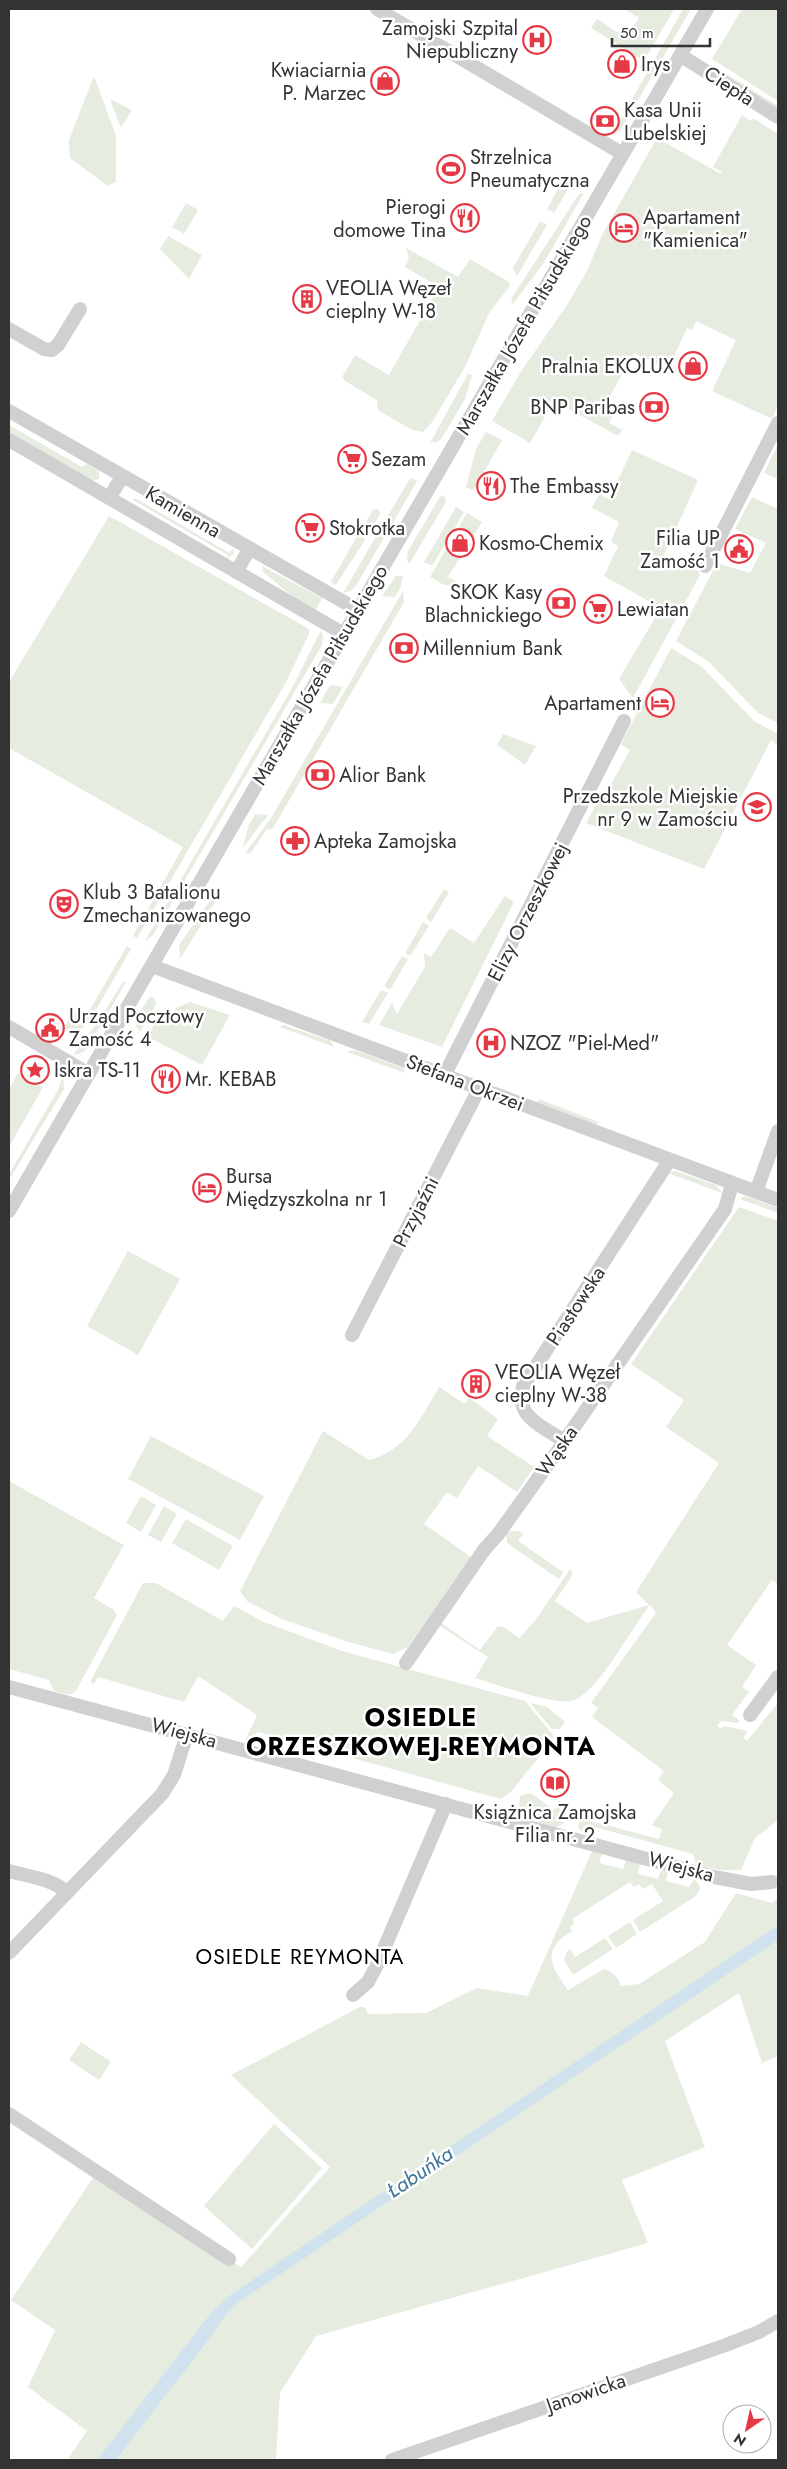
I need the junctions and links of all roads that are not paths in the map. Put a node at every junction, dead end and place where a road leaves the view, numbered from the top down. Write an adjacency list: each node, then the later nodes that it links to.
1 (377, 9): 5 (street)
2 (707, 9): 3 (street, Marszałka Józefa Piłsudskiego)
3 (680, 55): 4 (street, Ciepła); 5 (street, Marszałka Józefa Piłsudskiego)
4 (778, 117)
5 (623, 154): 16 (street, Marszałka Józefa Piłsudskiego)
6 (80, 309): 7 (street)
7 (9, 329)
8 (9, 412): 11 (street, Kamienna)
9 (778, 424): 14 (street)
10 (9, 440): 12 (street, Kamienna)
11 (122, 477): 12 (street); 13 (street, Kamienna)
12 (109, 498): 15 (street, Kamienna)
13 (249, 550): 15 (street); 16 (street, Kamienna)
14 (706, 566)
15 (236, 572): 17 (street, Kamienna)
16 (358, 610): 17 (street, Marszałka Józefa Piłsudskiego)
17 (344, 634): 19 (street, Marszałka Józefa Piłsudskiego)
18 (624, 721): 22 (street, Elizy Orzeszkowej)
19 (152, 966): 21 (street, Marszałka Józefa Piłsudskiego); 22 (street, Stefana Okrzei)
20 (9, 1027): 21 (street)
21 (89, 1074): 29 (street, Marszałka Józefa Piłsudskiego)
22 (444, 1076): 23 (street, Stefana Okrzei)
23 (478, 1088): 25 (street, Stefana Okrzei); 30 (street, Przyjaźni)
24 (778, 1131): 27 (street)
25 (669, 1161): 26 (street, Stefana Okrzei); 31 (street, Piastowska)
26 (732, 1184): 27 (street, Stefana Okrzei); 31 (street, Wąska)
27 (756, 1192): 28 (street, Stefana Okrzei)
28 (778, 1200)
29 (9, 1211)
30 (352, 1335)
31 (564, 1441): 32 (street, Wąska)
32 (406, 1663)
33 (778, 1677): 35 (street)
34 (9, 1688): 36 (street, Wiejska)
35 (750, 1715)
36 (187, 1734): 37 (street, Wiejska); 40 (street)
37 (446, 1804): 39 (street, Wiejska); 42 (street)
38 (9, 1871): 40 (street)
39 (772, 1882)
40 (67, 1893): 41 (street)
41 (9, 1953)
42 (353, 1994)
43 (9, 2114): 44 (street)
44 (229, 2259)
45 (778, 2321): 46 (street, Janowicka)
46 (392, 2460)

